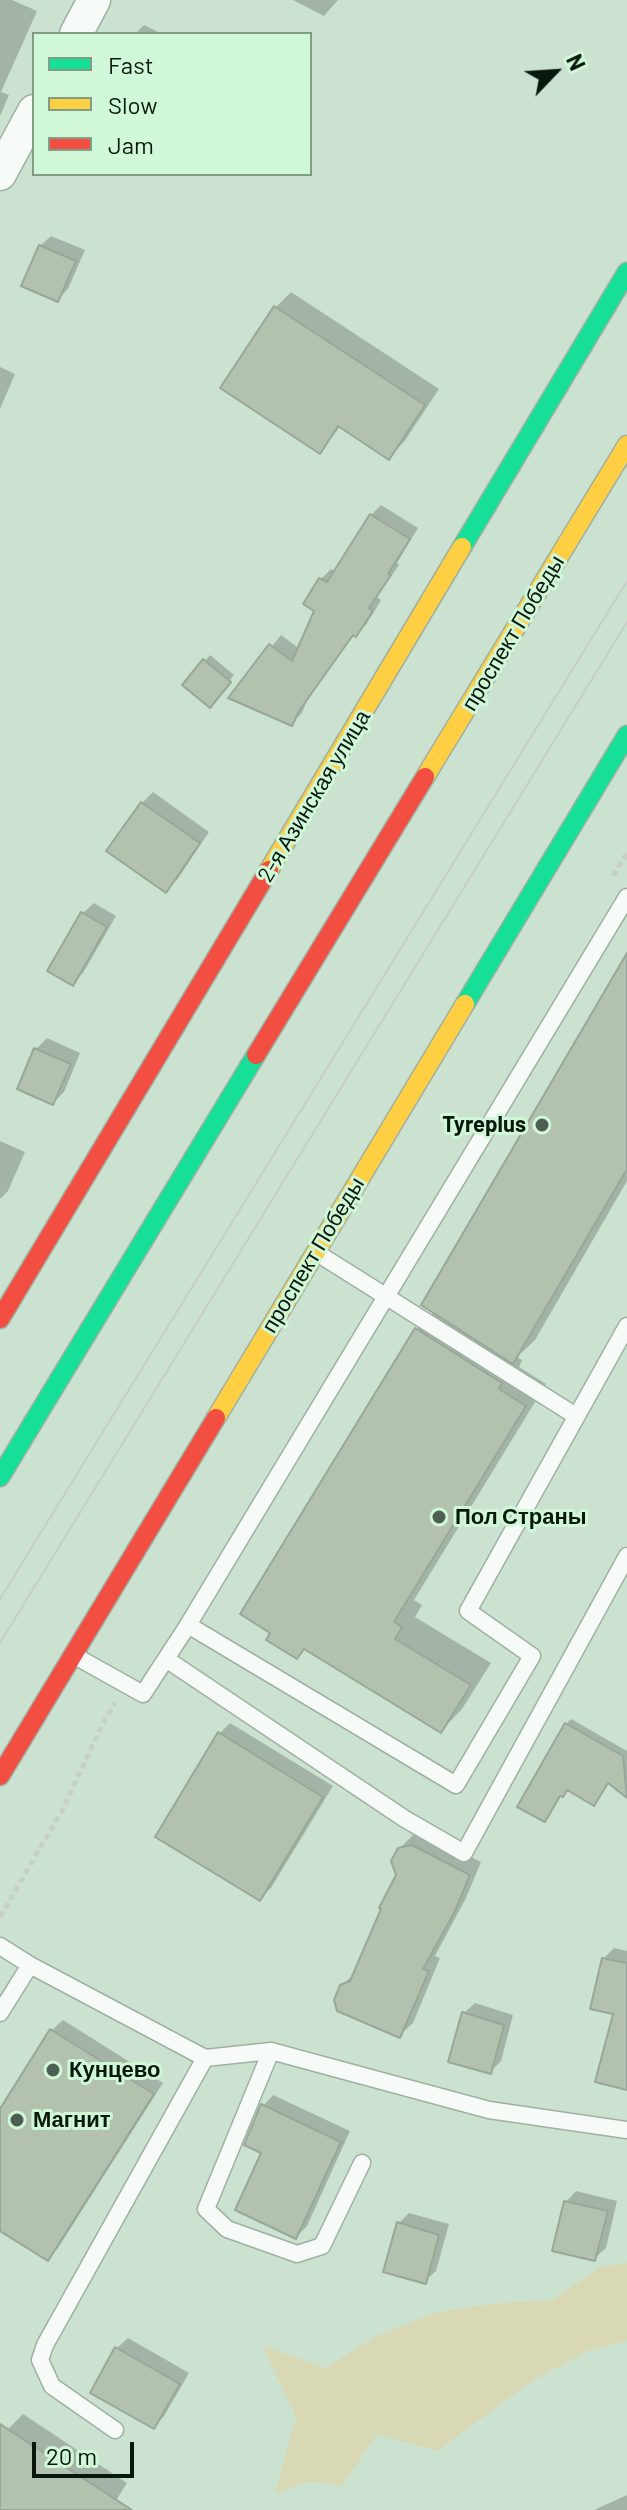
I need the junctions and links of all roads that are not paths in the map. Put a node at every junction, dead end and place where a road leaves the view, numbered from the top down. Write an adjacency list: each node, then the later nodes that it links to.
1 (94, 0): 2 (street)
2 (77, 32)
3 (32, 115): 4 (street)
4 (0, 174)
5 (627, 272): 11 (main road, 2-я Азинская улица)
6 (627, 445): 14 (main road, проспект Победы)
7 (627, 735): 9 (main road, проспект Победы)
8 (627, 897): 10 (lane)
9 (315, 1252): 10 (lane); 17 (main road, проспект Победы)
10 (386, 1297): 13 (lane); 16 (lane)
11 (0, 1319)
12 (627, 1326): 13 (lane)
13 (576, 1416): 16 (lane)
14 (0, 1477)
15 (627, 1556): 18 (lane)
16 (188, 1625): 18 (lane)
17 (73, 1655): 18 (lane); 19 (main road, проспект Победы)
18 (166, 1659)
19 (0, 1776)
20 (0, 1946): 21 (lane)
21 (30, 1965): 22 (lane); 24 (lane)
22 (0, 2013)
23 (271, 2051): 24 (lane); 25 (lane); 26 (lane)
24 (205, 2058): 27 (lane)
25 (627, 2130)
26 (362, 2163)
27 (115, 2430)

